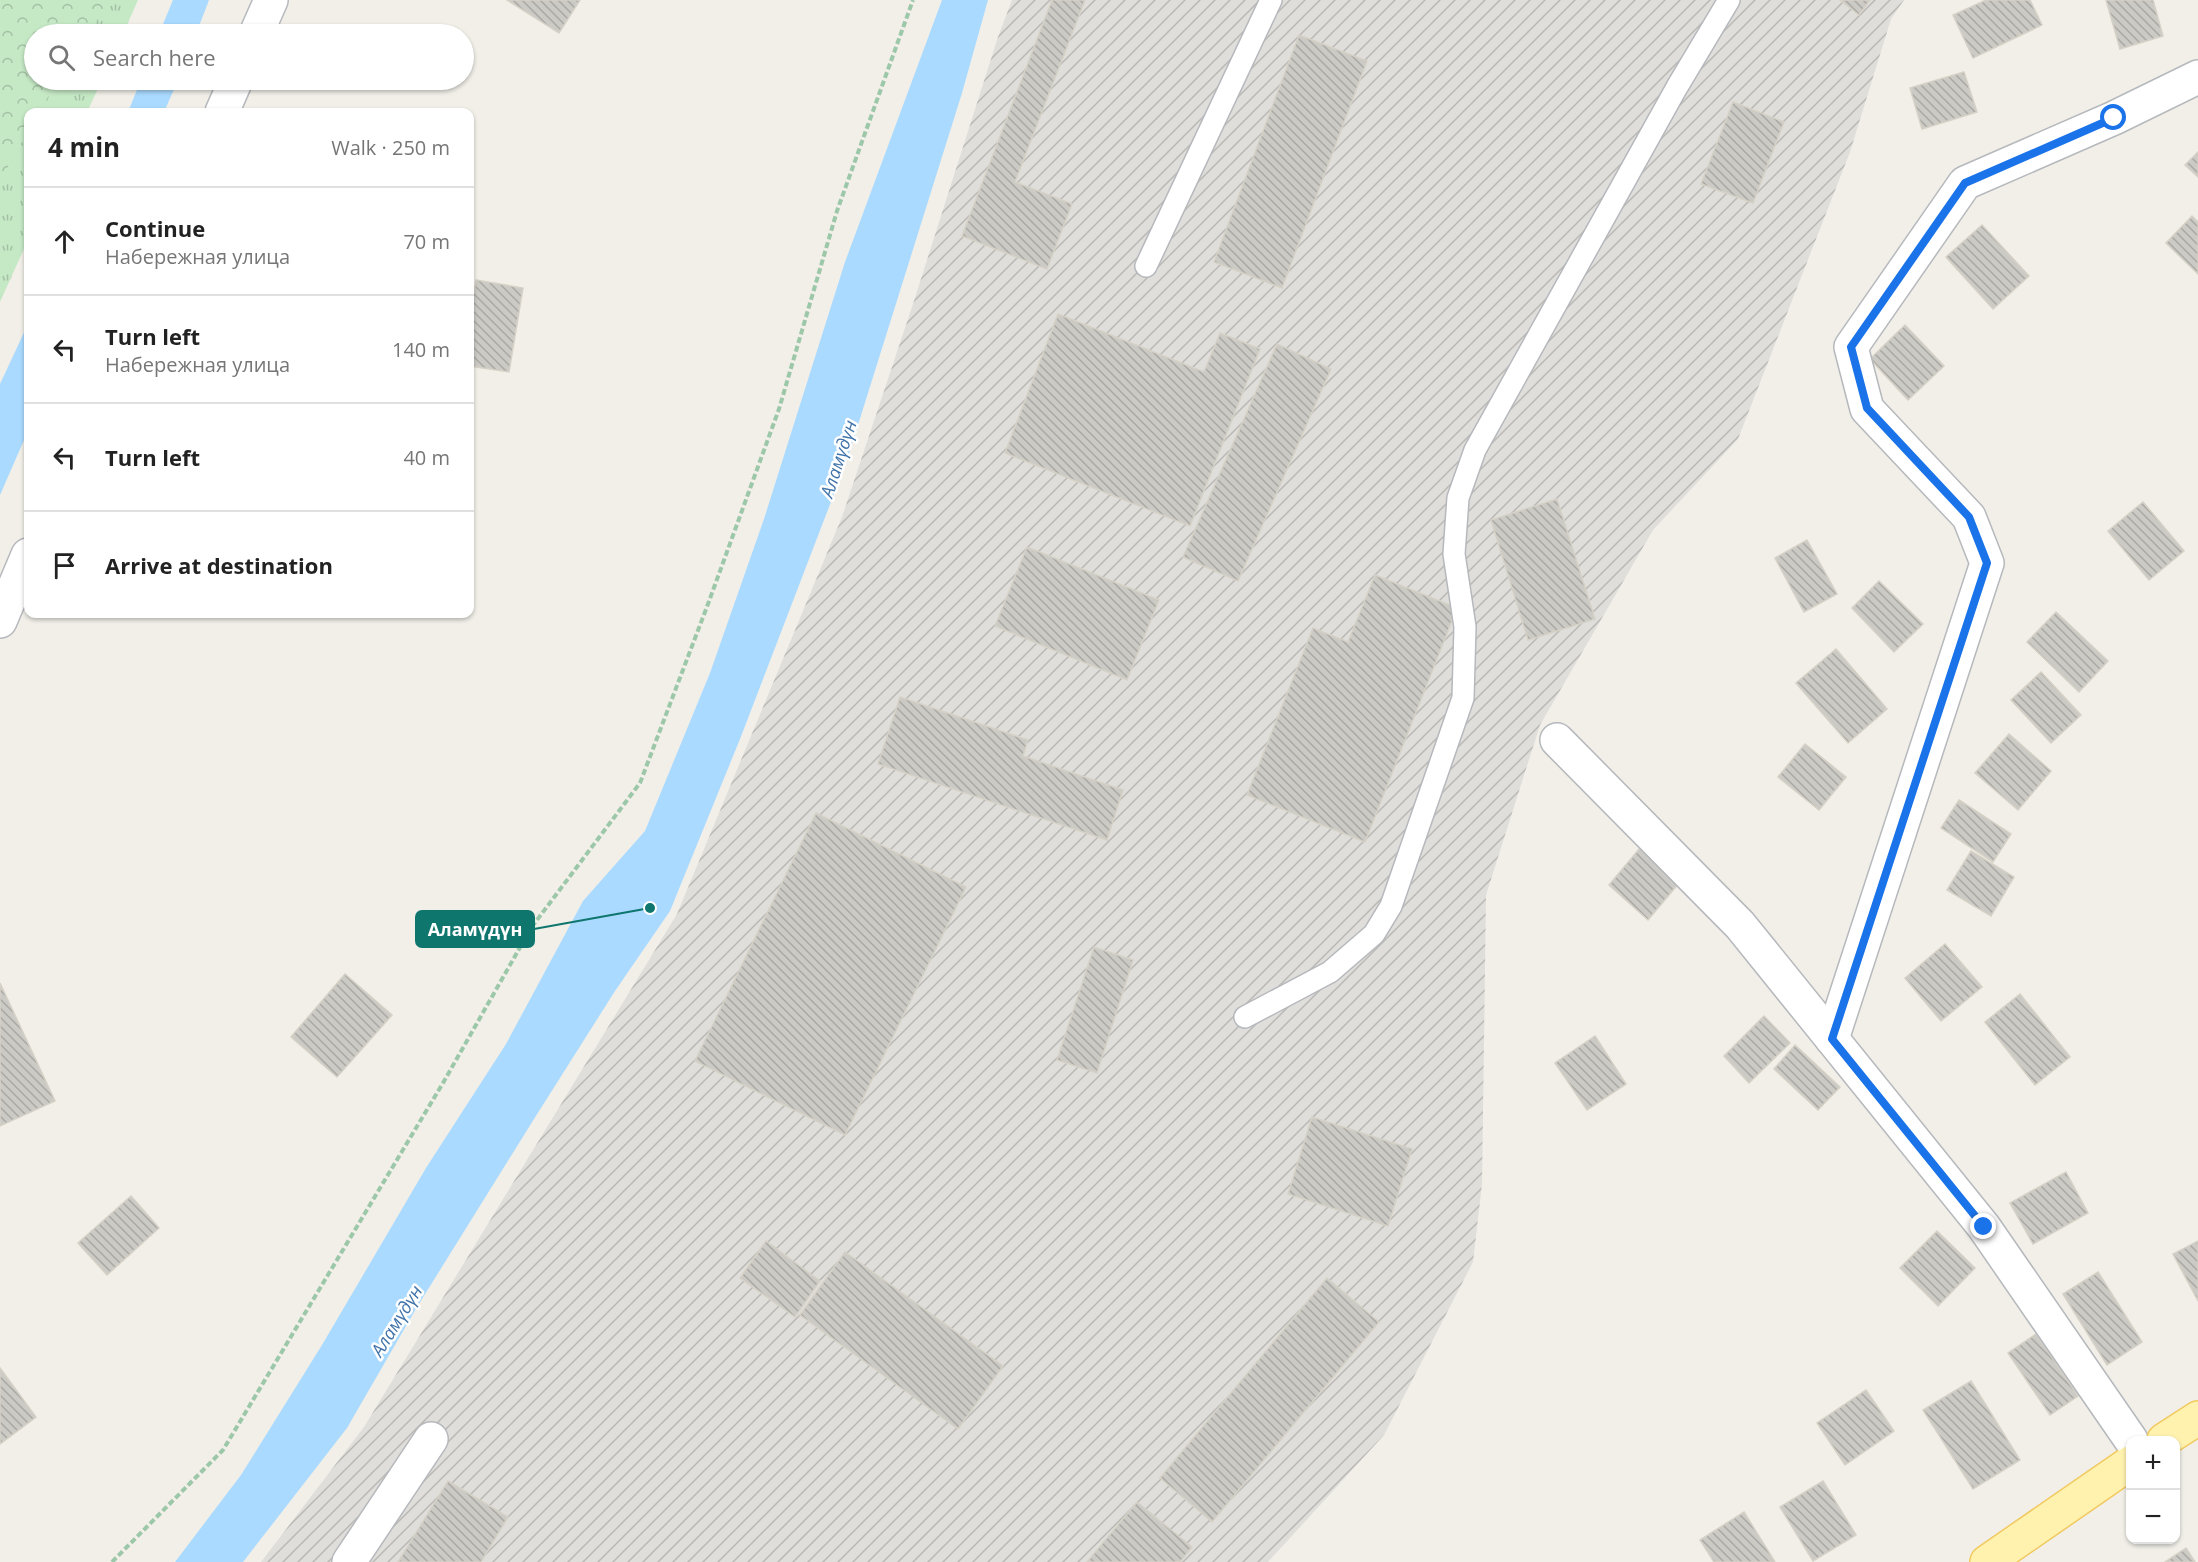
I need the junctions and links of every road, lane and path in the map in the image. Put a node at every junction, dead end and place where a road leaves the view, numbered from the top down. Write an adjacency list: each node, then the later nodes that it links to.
1 (271, 0): 5 (street)
2 (913, 0): 20 (path)
3 (1271, 0): 9 (lane)
4 (1729, 0): 13 (lane)
5 (260, 24)
6 (2198, 77): 14 (street)
7 (232, 90): 8 (street)
8 (224, 108)
9 (1146, 266)
10 (24, 564): 11 (street)
11 (0, 621)
12 (1557, 740): 14 (street)
13 (1245, 1017)
14 (1832, 1039): 16 (street)
15 (2198, 1418): 17 (main road)
16 (2128, 1436)
17 (2170, 1436)
18 (431, 1438): 21 (street)
19 (2126, 1466): 22 (main road)
20 (112, 1562)
21 (350, 1562)
22 (1987, 1562)

